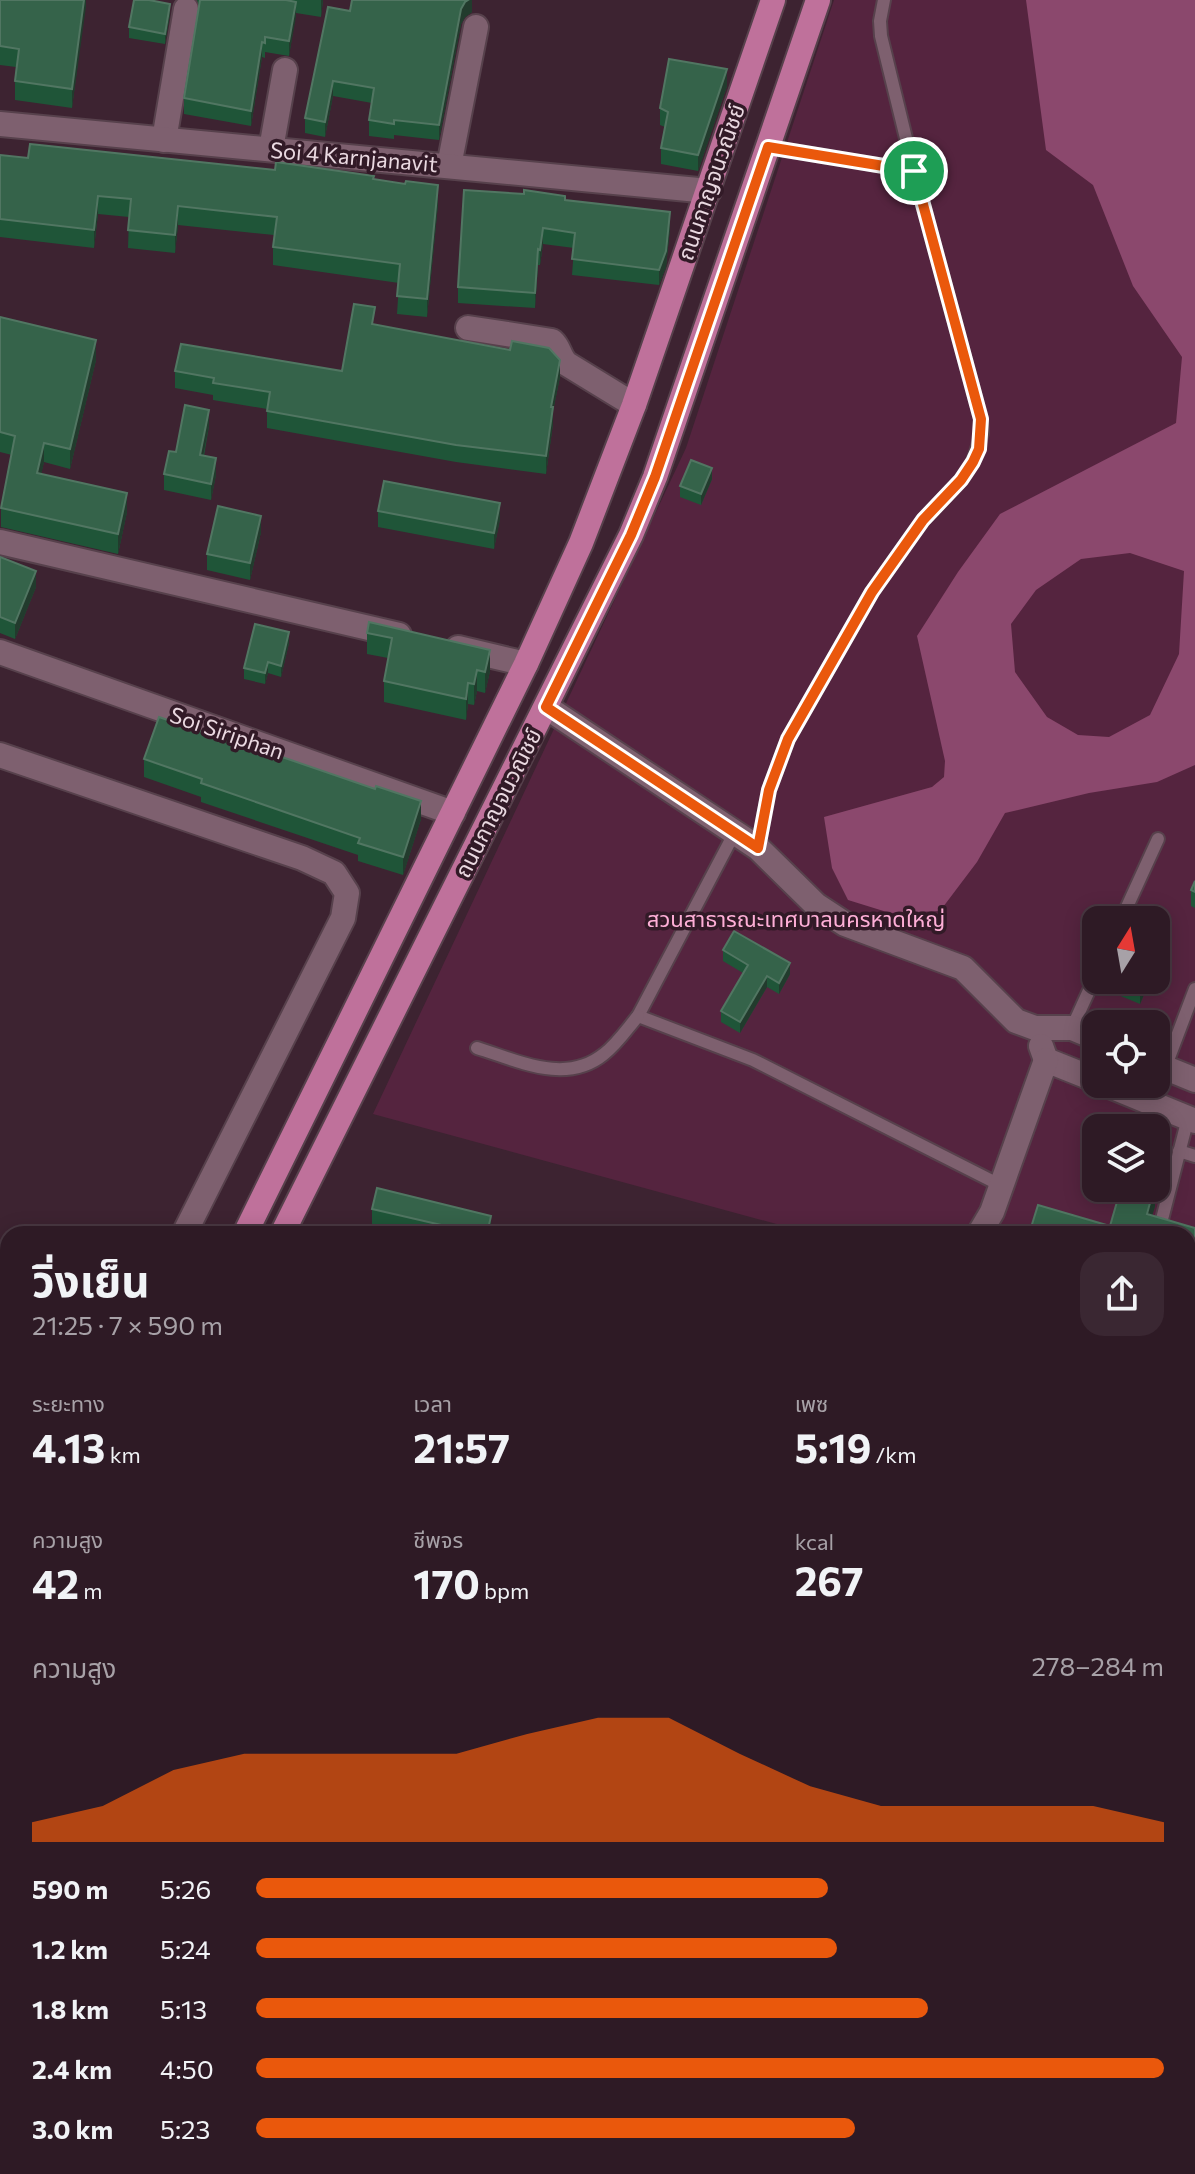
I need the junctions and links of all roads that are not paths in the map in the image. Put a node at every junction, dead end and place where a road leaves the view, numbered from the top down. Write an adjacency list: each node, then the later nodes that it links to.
1 (773, 0): 13 (main road, ถนนกาญจนวณิชย์)
2 (818, 0): 9 (main road, ถนนกาญจนวณิชย์)
3 (884, 0): 12 (lane)
4 (186, 9): 8 (street)
5 (476, 27): 11 (street)
6 (285, 70): 10 (street)
7 (0, 124): 8 (street, Soi 4 Karnjanavit)
8 (164, 140): 10 (street, Soi 4 Karnjanavit)
9 (768, 147): 12 (lane); 19 (main road, ถนนกาญจนวณิชย์)
10 (271, 149): 11 (street, Soi 4 Karnjanavit)
11 (449, 166): 13 (street, Soi 4 Karnjanavit)
12 (914, 171): 24 (lane)
13 (709, 191): 15 (main road, ถนนกาญจนวณิชย์)
14 (468, 328): 15 (street)
15 (634, 405): 18 (main road, ถนนกาญจนวณิชย์)
16 (0, 542): 18 (street)
17 (0, 652): 21 (street, Soi Siriphan)
18 (526, 664): 21 (main road, ถนนกาญจนวณิชย์)
19 (546, 707): 22 (street); 45 (main road, ถนนกาญจนวณิชย์)
20 (0, 755): 43 (street)
21 (453, 813): 44 (main road, ถนนกาญจนวณิชย์)
22 (735, 832): 24 (street); 28 (lane)
23 (1158, 839): 25 (lane)
24 (758, 848): 29 (street)
25 (1127, 906)
26 (1195, 989): 32 (lane)
27 (1087, 994): 30 (lane)
28 (638, 1016): 33 (lane); 42 (lane)
29 (1035, 1028): 30 (street); 34 (street)
30 (1072, 1028): 31 (street)
31 (1082, 1032)
32 (1170, 1044)
33 (477, 1048)
34 (1046, 1060): 36 (street); 42 (street)
35 (1170, 1070): 37 (street)
36 (1082, 1074)
37 (1195, 1080)
38 (1139, 1098): 39 (street)
39 (1191, 1119): 40 (lane)
40 (1179, 1151): 41 (lane); 47 (lane)
41 (1195, 1156)
42 (1002, 1186): 46 (street)
43 (188, 1226)
44 (249, 1226)
45 (286, 1226)
46 (984, 1226)
47 (1160, 1226)

